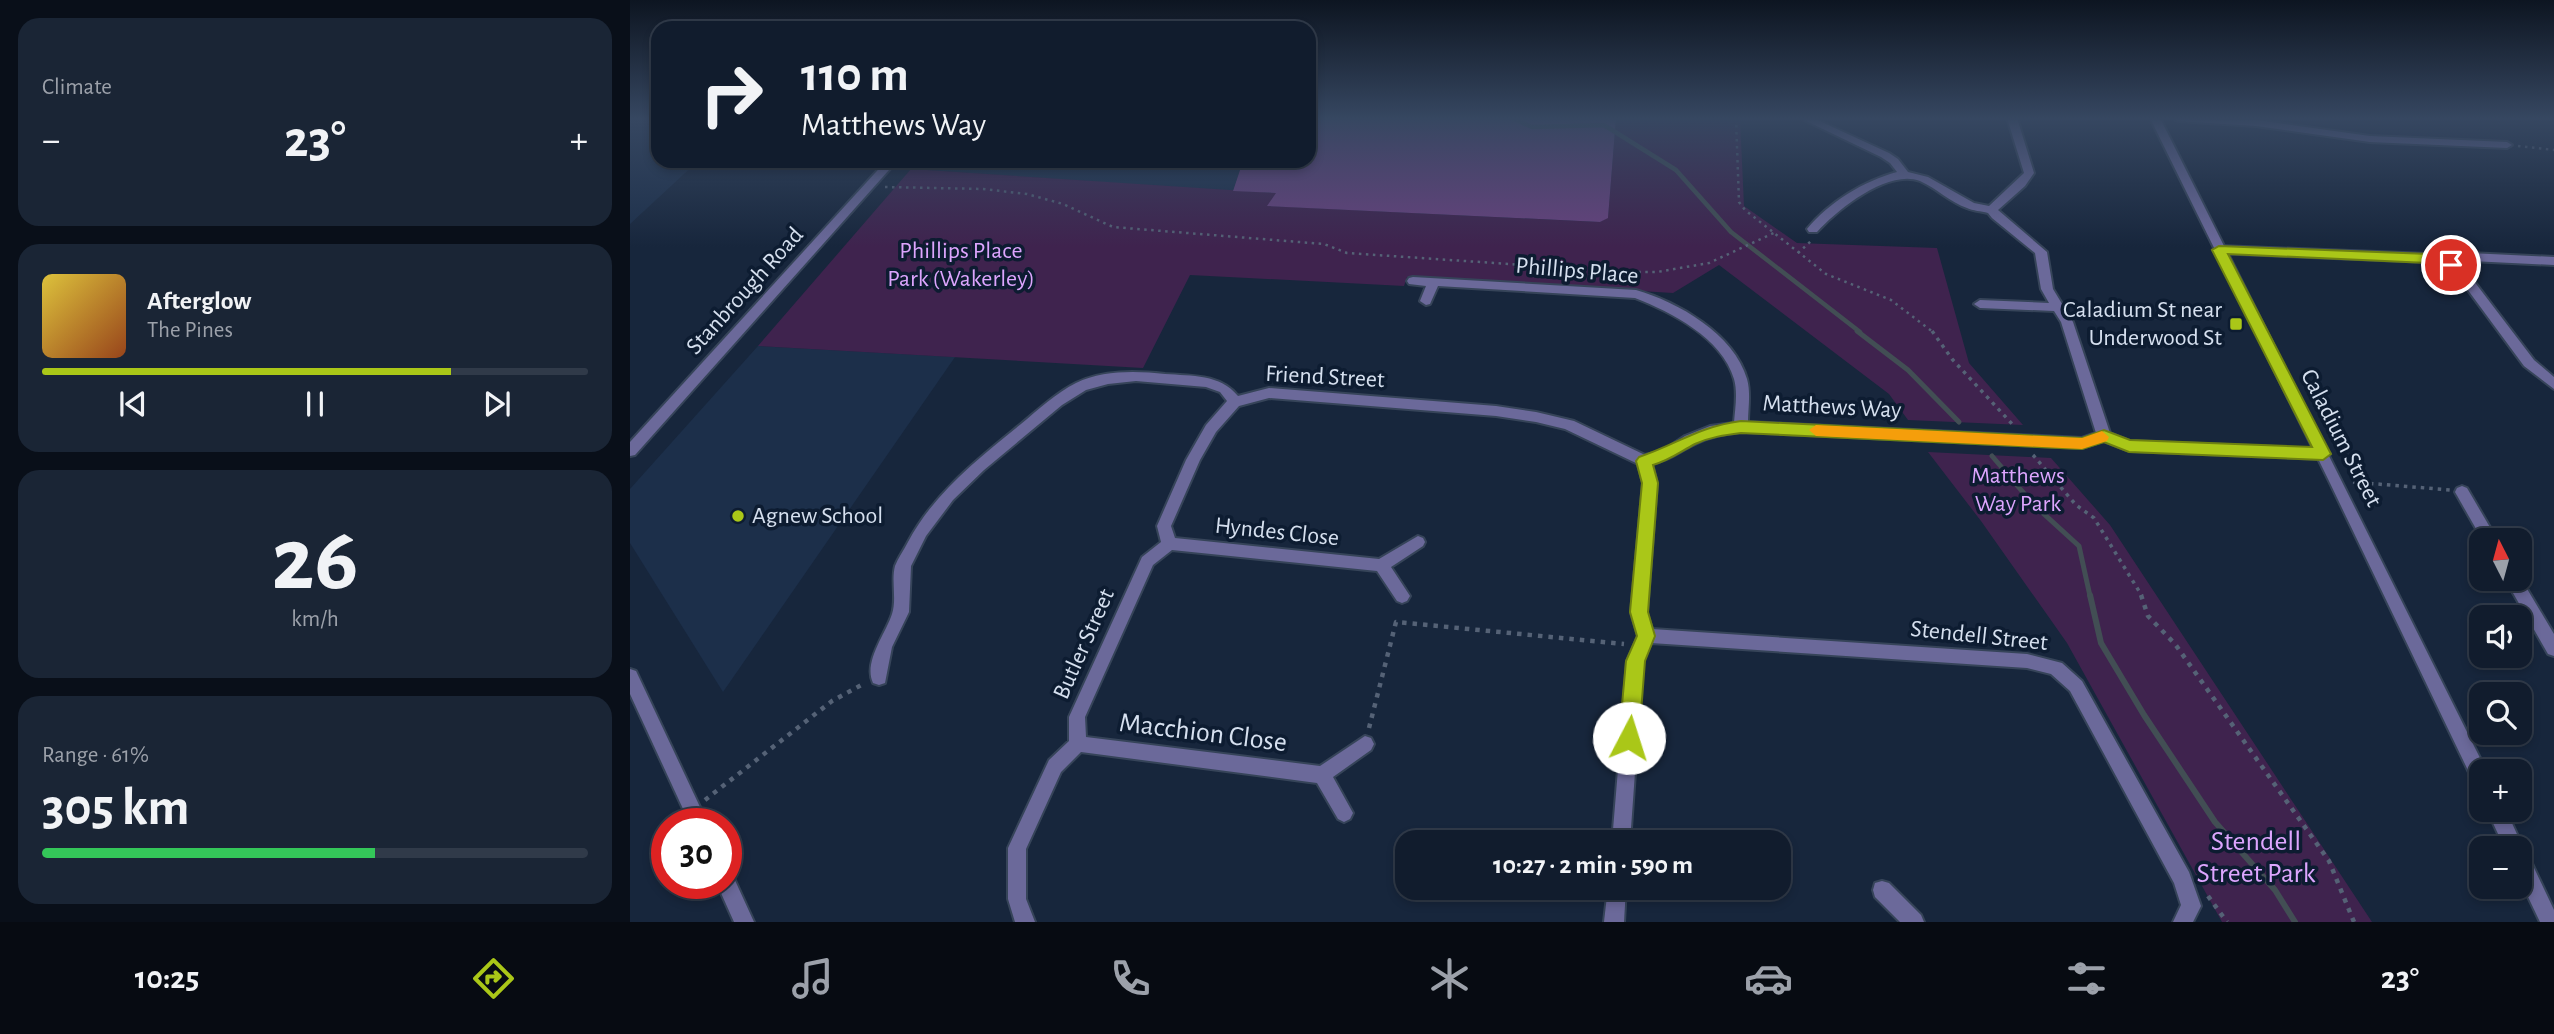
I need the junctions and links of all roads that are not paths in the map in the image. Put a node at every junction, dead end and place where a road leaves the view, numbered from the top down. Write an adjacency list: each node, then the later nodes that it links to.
1 (1894, 161): 5 (street)
2 (2025, 161): 6 (street)
3 (2176, 161): 8 (street, Caladium Street)
4 (886, 168): 20 (street, Stanbrough Road)
5 (1904, 174): 6 (street); 7 (street)
6 (1992, 210): 15 (street)
7 (1814, 229)
8 (2219, 250): 10 (street); 21 (street, Caladium Street)
9 (2554, 261): 10 (street)
10 (2451, 265): 16 (street)
11 (1413, 281): 12 (street, Phillips Place)
12 (1433, 283): 13 (street); 18 (street, Phillips Place)
13 (1426, 302)
14 (1980, 304): 15 (street)
15 (2058, 307): 19 (street)
16 (2554, 384)
17 (1235, 402): 22 (street, Friend Street); 26 (street); 33 (street, Friend Street)
18 (1741, 427): 19 (street, Matthews Way); 22 (street, Matthews Way)
19 (2104, 436): 21 (street, Matthews Way)
20 (630, 451)
21 (2323, 454): 36 (street, Caladium Street)
22 (1644, 461): 30 (street)
23 (2462, 492): 24 (street)
24 (2483, 528)
25 (1418, 542): 27 (street)
26 (1169, 544): 27 (street, Hyndes Close); 34 (street, Butler Street)
27 (1381, 565): 29 (street)
28 (2521, 592): 31 (street)
29 (1402, 596)
30 (1644, 641): 40 (street); 49 (street, Stendell Street)
31 (2554, 649)
32 (630, 676): 38 (street)
33 (879, 678)
34 (1078, 744): 37 (street, Macchion Close); 46 (street)
35 (1364, 744): 37 (street)
36 (2472, 759)
37 (1322, 775): 39 (street)
38 (692, 808)
39 (1344, 813)
40 (1621, 830)
41 (2532, 885): 50 (street)
42 (1882, 890): 48 (street)
43 (733, 899): 45 (street)
44 (1616, 900): 47 (street)
45 (744, 922)
46 (1025, 922)
47 (1614, 922)
48 (1914, 922)
49 (2183, 922)
50 (2550, 922)

